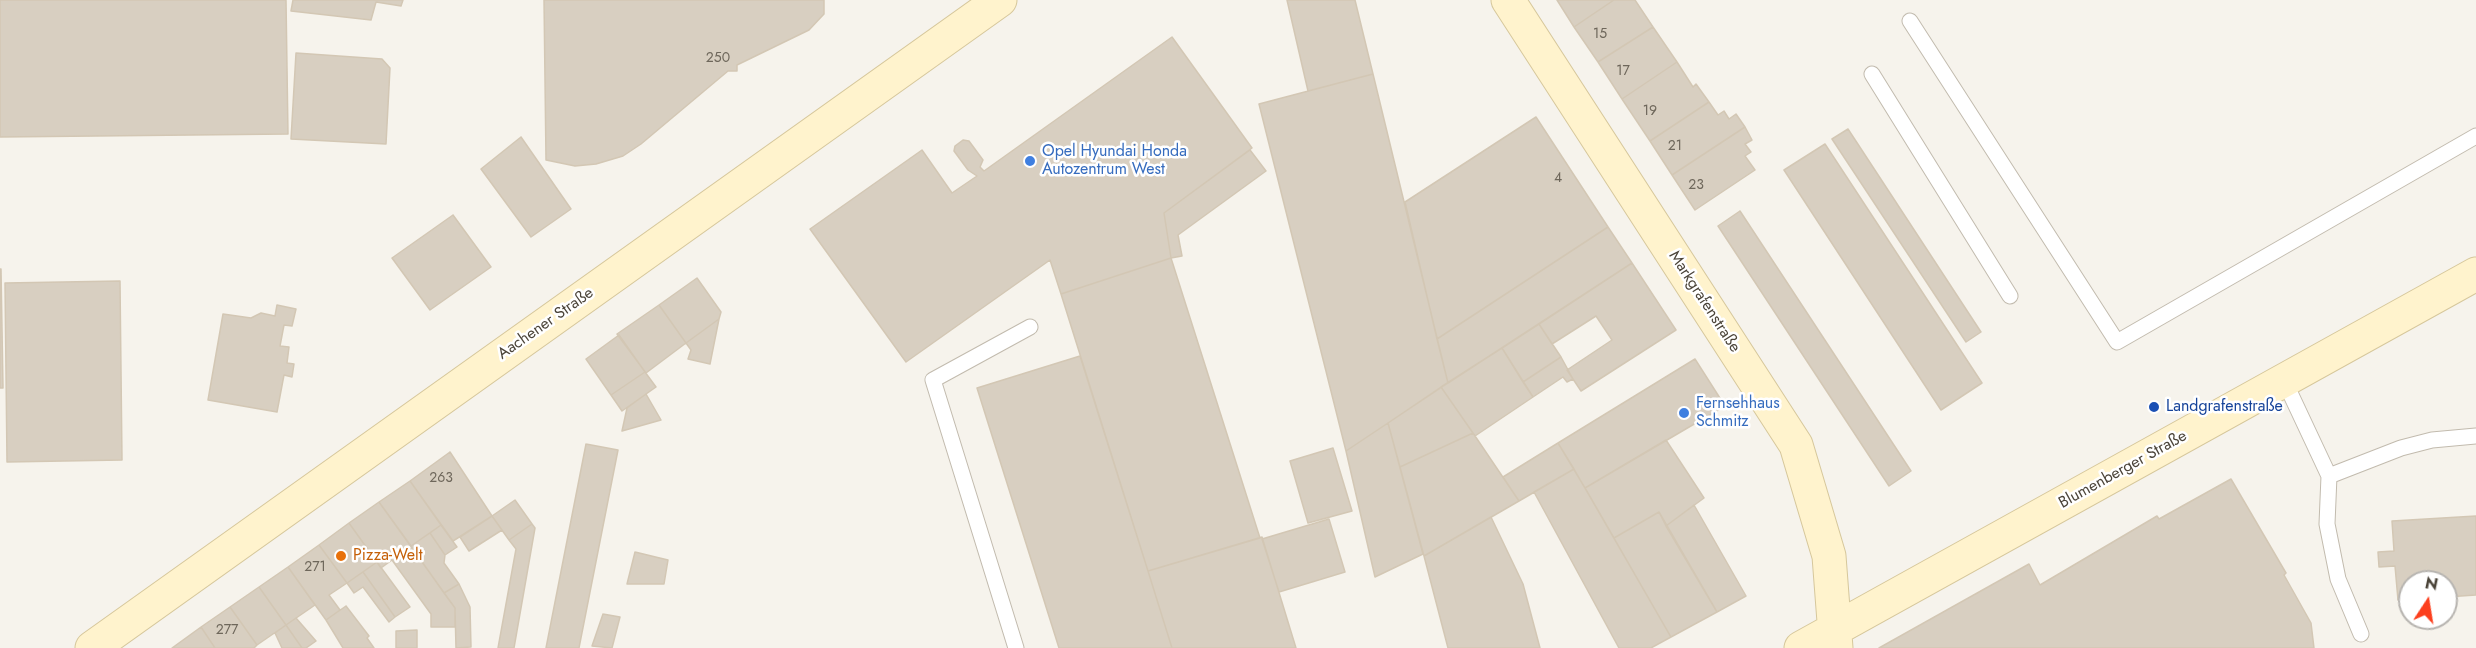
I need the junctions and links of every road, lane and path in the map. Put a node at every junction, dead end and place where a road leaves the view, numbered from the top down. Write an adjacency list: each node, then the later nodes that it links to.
1 (1508, 0): 13 (street, Markgrafenstraße)
2 (984, 4): 14 (street, Aachener Straße)
3 (1910, 21): 5 (lane)
4 (1872, 75): 7 (lane)
5 (2476, 136)
6 (2476, 274): 9 (street, Blumenberger Straße)
7 (2010, 296)
8 (1030, 327): 15 (lane)
9 (2284, 380): 11 (lane); 13 (street, Blumenberger Straße)
10 (2476, 436): 11 (lane)
11 (2328, 476): 12 (lane)
12 (2361, 634)
13 (1835, 639): 16 (street, Blumenberger Straße)
14 (92, 648)
15 (1017, 648)
16 (1802, 648)

